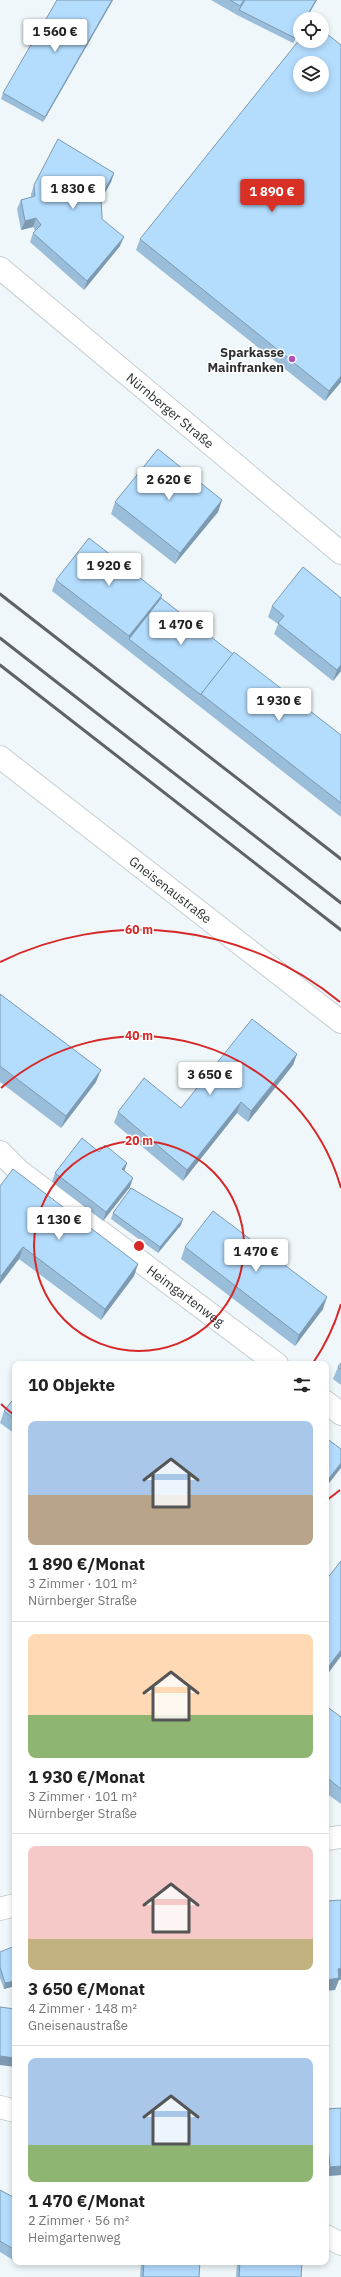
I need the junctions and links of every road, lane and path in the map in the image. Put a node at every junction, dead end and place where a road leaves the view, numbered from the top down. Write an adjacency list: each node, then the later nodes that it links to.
1 (0, 268): 2 (street, Nürnberger Straße)
2 (341, 553)
3 (0, 757): 4 (street, Gneisenaustraße)
4 (341, 1022)
5 (0, 1152): 6 (street, Heimgartenweg)
6 (273, 1361)
7 (329, 1404): 8 (street)
8 (341, 1414)
9 (341, 1837): 10 (street)
10 (329, 1839)
11 (12, 1906): 12 (street)
12 (0, 1909)
13 (0, 2108): 14 (street)
14 (12, 2110)
15 (329, 2238): 16 (street)
16 (341, 2244)

